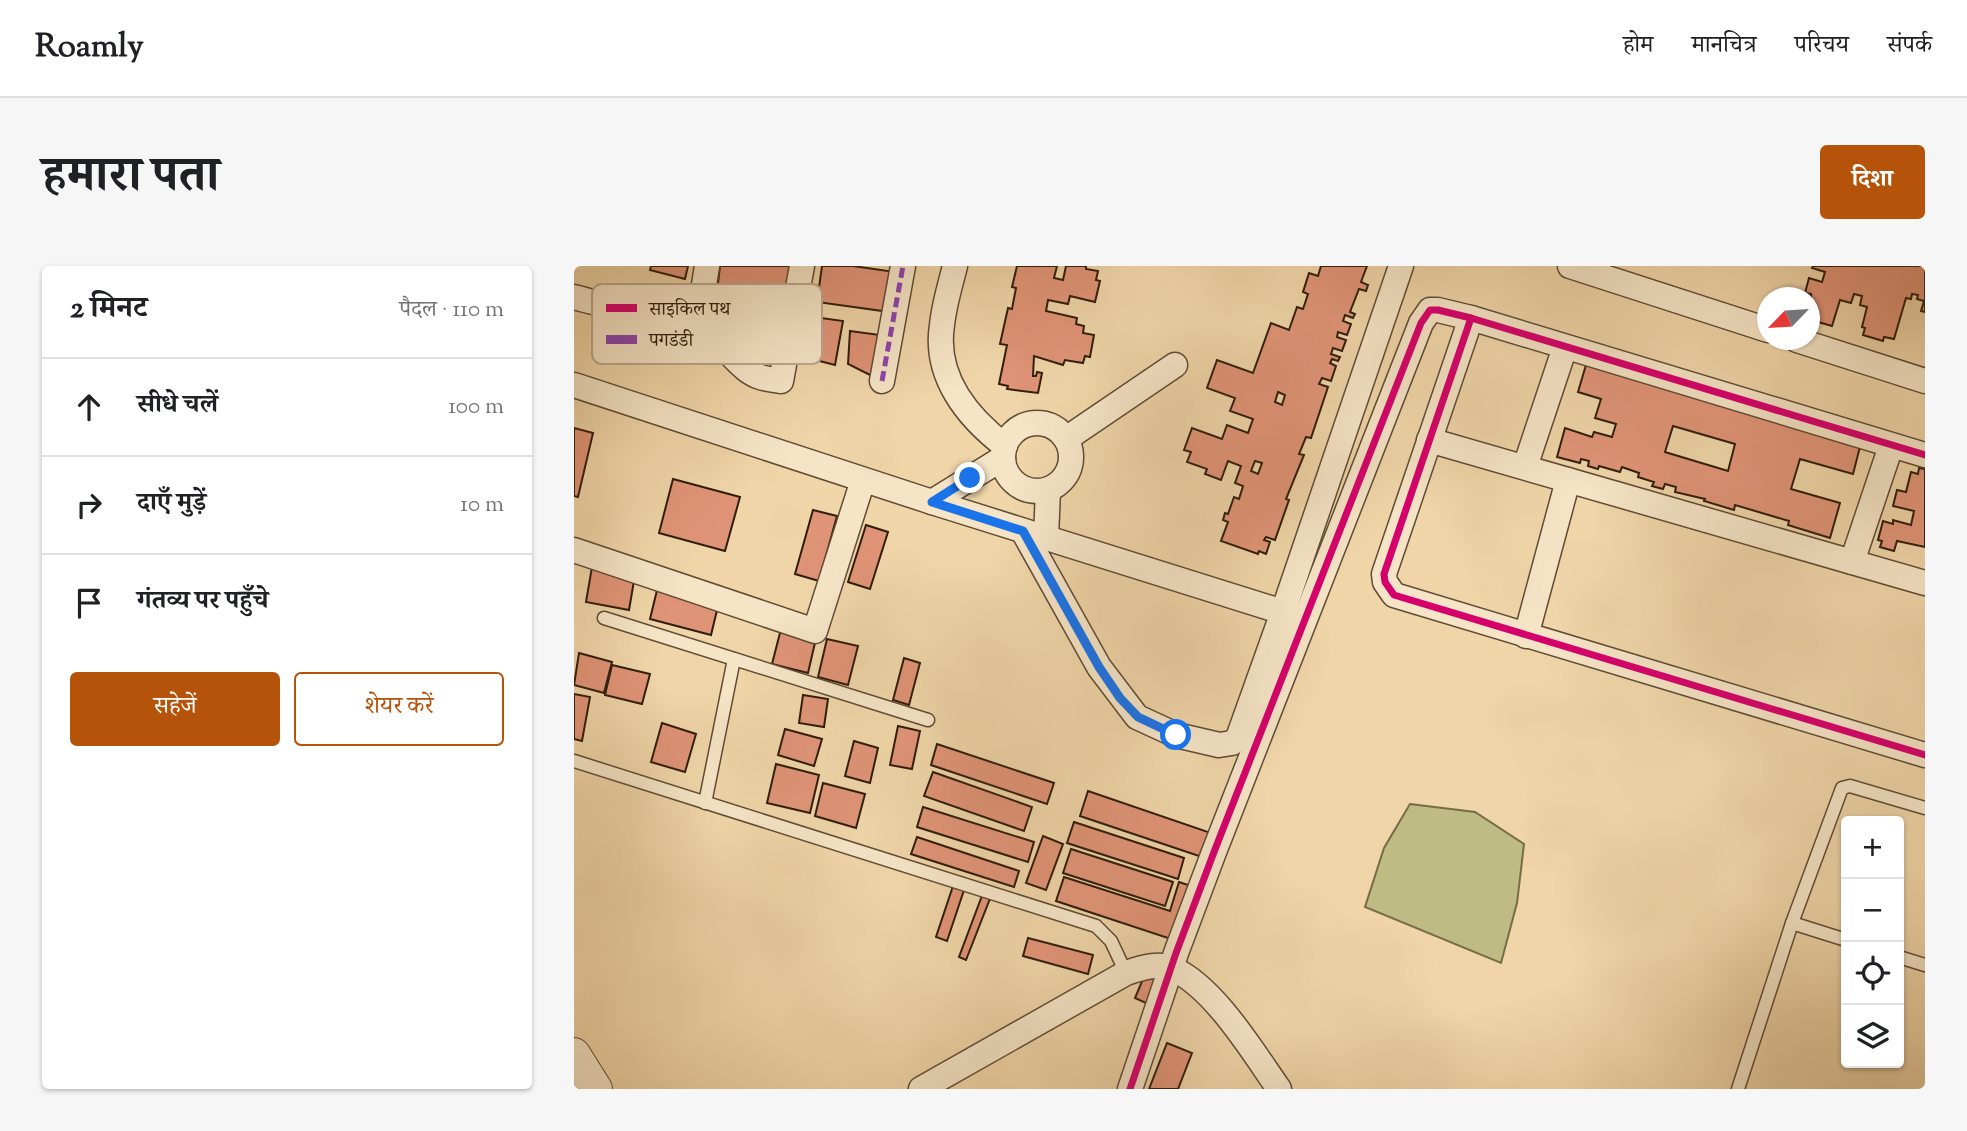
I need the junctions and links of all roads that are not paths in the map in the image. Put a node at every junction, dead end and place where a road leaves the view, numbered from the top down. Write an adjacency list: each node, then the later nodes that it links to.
1 (707, 266): 7 (street)
2 (802, 266): 8 (street)
3 (902, 266): 18 (street)
4 (955, 266): 24 (street)
5 (1401, 266): 35 (street)
6 (1570, 266): 12 (street)
7 (704, 284)
8 (799, 284)
9 (574, 297): 10 (street)
10 (592, 302)
11 (1471, 318): 13 (street); 22 (street); 48 (street)
12 (1757, 326)
13 (1565, 347): 23 (street); 26 (street)
14 (1820, 347): 19 (street)
15 (741, 364): 16 (street)
16 (784, 364)
17 (1175, 365): 21 (street)
18 (882, 381)
19 (1925, 381)
20 (574, 385): 27 (street)
21 (1066, 439): 24 (street); 29 (street)
22 (1429, 440): 26 (street); 37 (street)
23 (1891, 446): 25 (street); 33 (street)
24 (1004, 452): 29 (street); 30 (street)
25 (1925, 456)
26 (1525, 467): 28 (street)
27 (863, 480): 30 (street); 32 (street)
28 (1568, 480): 33 (street); 37 (street)
29 (1048, 490): 31 (street)
30 (932, 502): 31 (street)
31 (1035, 534): 35 (street); 35 (street)
32 (574, 550)
33 (1852, 562): 34 (street)
34 (1925, 583)
35 (1283, 612)
36 (604, 618): 38 (lane)
37 (1526, 636): 40 (street)
38 (734, 659): 39 (lane); 42 (lane)
39 (928, 720)
40 (1925, 755)
41 (574, 761): 42 (lane)
42 (705, 803): 49 (lane)
43 (1925, 808): 44 (lane)
44 (1792, 923): 45 (lane); 55 (lane)
45 (1841, 938)
46 (1904, 959): 47 (lane)
47 (1925, 965)
48 (1172, 968): 49 (street); 53 (street); 54 (street)
49 (1126, 973): 52 (street)
50 (574, 1054): 51 (street)
51 (596, 1089)
52 (921, 1089)
53 (1130, 1089)
54 (1279, 1089)
55 (1738, 1089)

